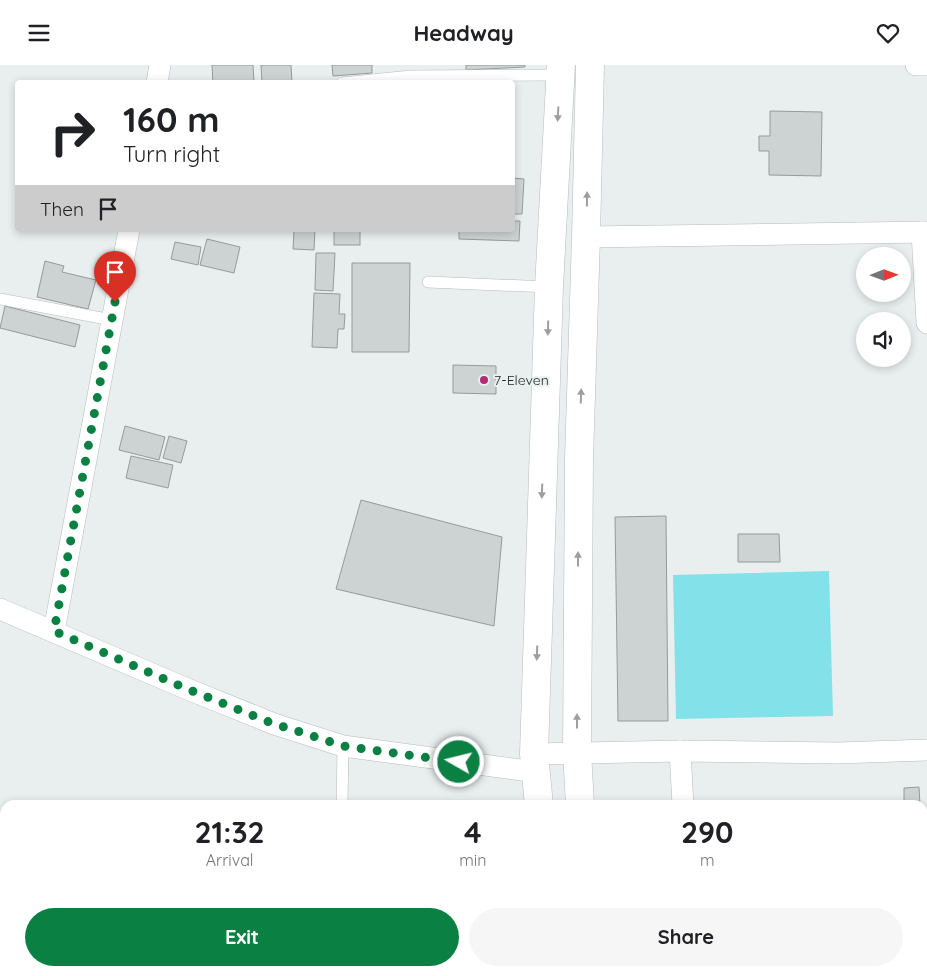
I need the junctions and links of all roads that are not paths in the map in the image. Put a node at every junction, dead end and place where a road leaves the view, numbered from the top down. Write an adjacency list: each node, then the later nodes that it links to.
1 (160, 65): 6 (street)
2 (590, 65): 10 (highway, one-way to 2)
3 (916, 65): 4 (street)
4 (927, 65)
5 (561, 70): 7 (lane); 12 (highway, one-way to 12)
6 (158, 80)
7 (372, 80)
8 (129, 232): 14 (street)
9 (924, 232): 10 (street); 15 (street)
10 (586, 237): 21 (highway, one-way to 10)
11 (428, 282): 12 (lane)
12 (549, 287): 22 (highway, one-way to 22)
13 (0, 299): 14 (lane)
14 (112, 320): 17 (street)
15 (927, 323)
16 (0, 609): 17 (street)
17 (54, 631): 18 (street)
18 (343, 746): 22 (street); 23 (lane)
19 (927, 750): 20 (street)
20 (680, 751): 21 (street); 26 (street)
21 (577, 752): 22 (street); 25 (highway)
22 (535, 763): 24 (highway)
23 (342, 800)
24 (539, 800)
25 (580, 800)
26 (683, 800)

